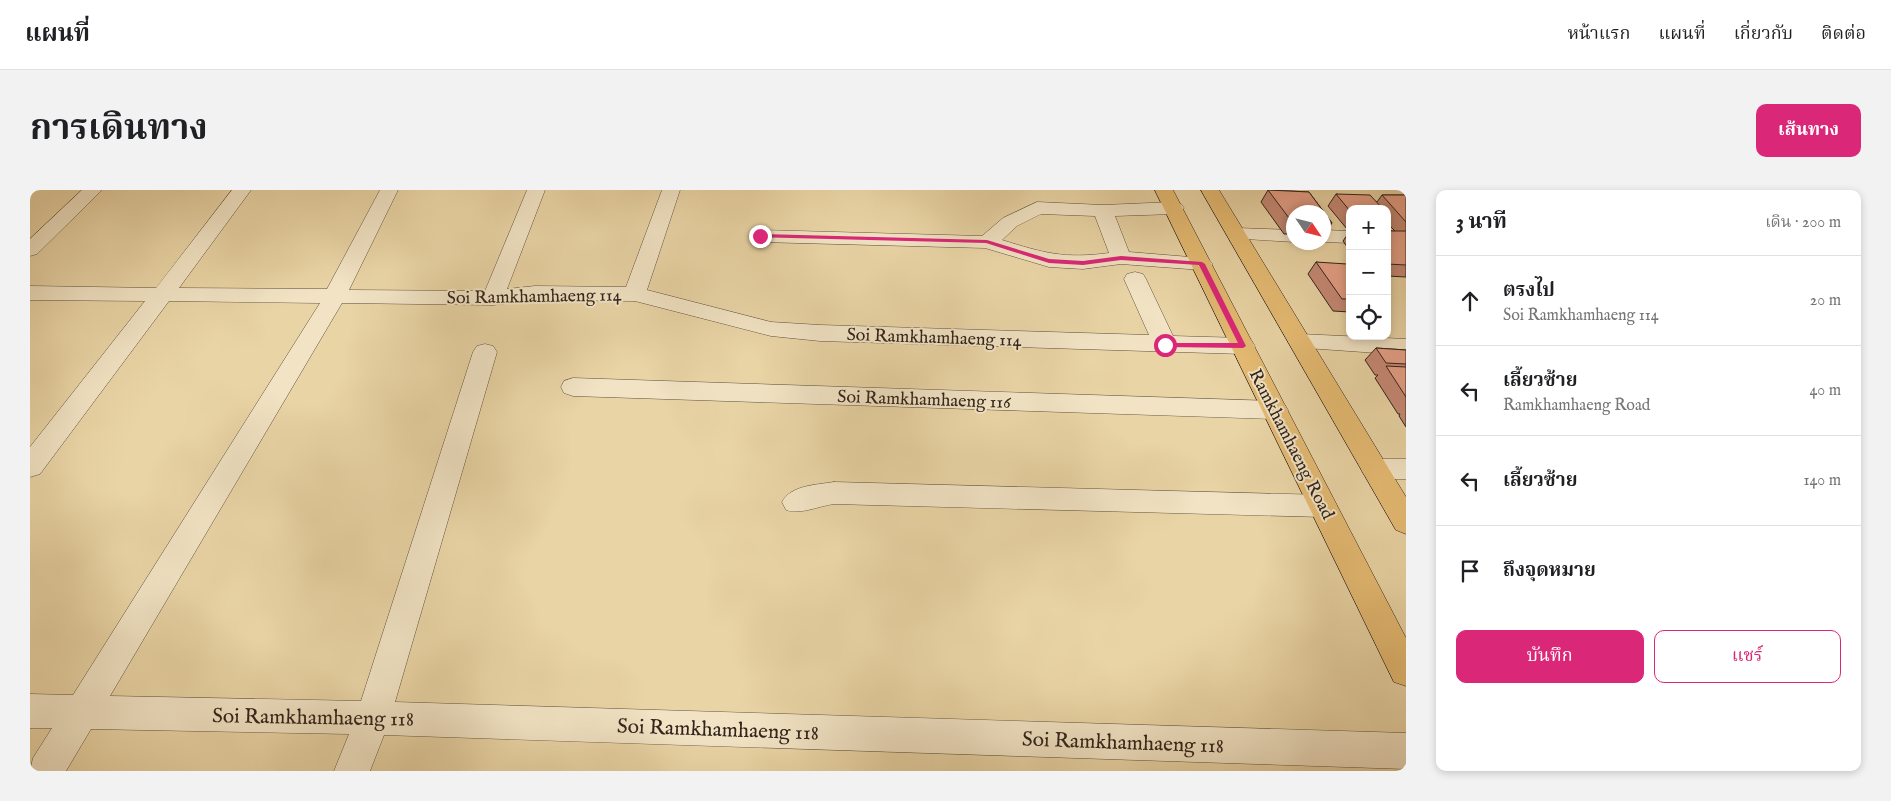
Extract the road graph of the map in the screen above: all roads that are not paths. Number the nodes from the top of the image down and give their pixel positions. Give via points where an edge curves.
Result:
1 (93, 190) edge
2 (242, 190) edge
3 (389, 190) edge
4 (536, 190) edge
5 (671, 190) edge
6 (1210, 190) edge
7 (1169, 199) edge
8 (1103, 211) junction
9 (1237, 234) junction
10 (760, 236) dead end
11 (1286, 236) edge
12 (1331, 236) edge
13 (1346, 237) edge
14 (987, 242) junction
15 (30, 250) edge
16 (1121, 258) junction
17 (1202, 264) junction
18 (1136, 279) dead end
19 (30, 292) edge
20 (161, 293) junction
21 (635, 294) junction
22 (335, 296) junction
23 (493, 298) junction
24 (1300, 342) junction
25 (1165, 345) junction
26 (1243, 346) junction
27 (1406, 347) edge
28 (485, 352) dead end
29 (573, 387) dead end
30 (1275, 410) junction
31 (30, 467) edge
32 (1375, 469) junction
33 (1406, 469) edge
34 (796, 502) dead end
35 (1323, 506) junction
36 (1406, 522) edge
37 (1406, 671) edge
38 (30, 711) edge
39 (80, 712) junction
40 (373, 718) junction
41 (1406, 751) edge
42 (46, 771) edge
43 (352, 771) edge

1 - 15 street
2 - 20 street
3 - 22 street
4 - 23 street
5 - 21 street
6 - 9 main road
7 - 8 street
7 - 17 main road, Ramkhamhaeng Road
8 - 14 street via 1037,208 1010,222
8 - 16 street
9 - 11 street
9 - 24 main road
10 - 14 street
12 - 13 street
14 - 16 street via 1049,261 1083,263
16 - 17 street
17 - 26 main road, Ramkhamhaeng Road
18 - 25 street
19 - 20 street, Soi Ramkhamhaeng 114
20 - 22 street, Soi Ramkhamhaeng 114
20 - 31 street
21 - 23 street, Soi Ramkhamhaeng 114 via 534,293
21 - 25 street, Soi Ramkhamhaeng 114 via 771,329
22 - 23 street, Soi Ramkhamhaeng 114
22 - 39 street
24 - 27 street
24 - 32 main road
25 - 26 street, Soi Ramkhamhaeng 114
26 - 30 main road, Ramkhamhaeng Road
28 - 40 street
29 - 30 street, Soi Ramkhamhaeng 116
30 - 35 main road, Ramkhamhaeng Road
32 - 33 street
32 - 36 main road
34 - 35 street via 834,493
35 - 37 main road, Ramkhamhaeng Road
38 - 39 street, Soi Ramkhamhaeng 118
39 - 40 street, Soi Ramkhamhaeng 118
39 - 42 street
40 - 41 street, Soi Ramkhamhaeng 118
40 - 43 street

